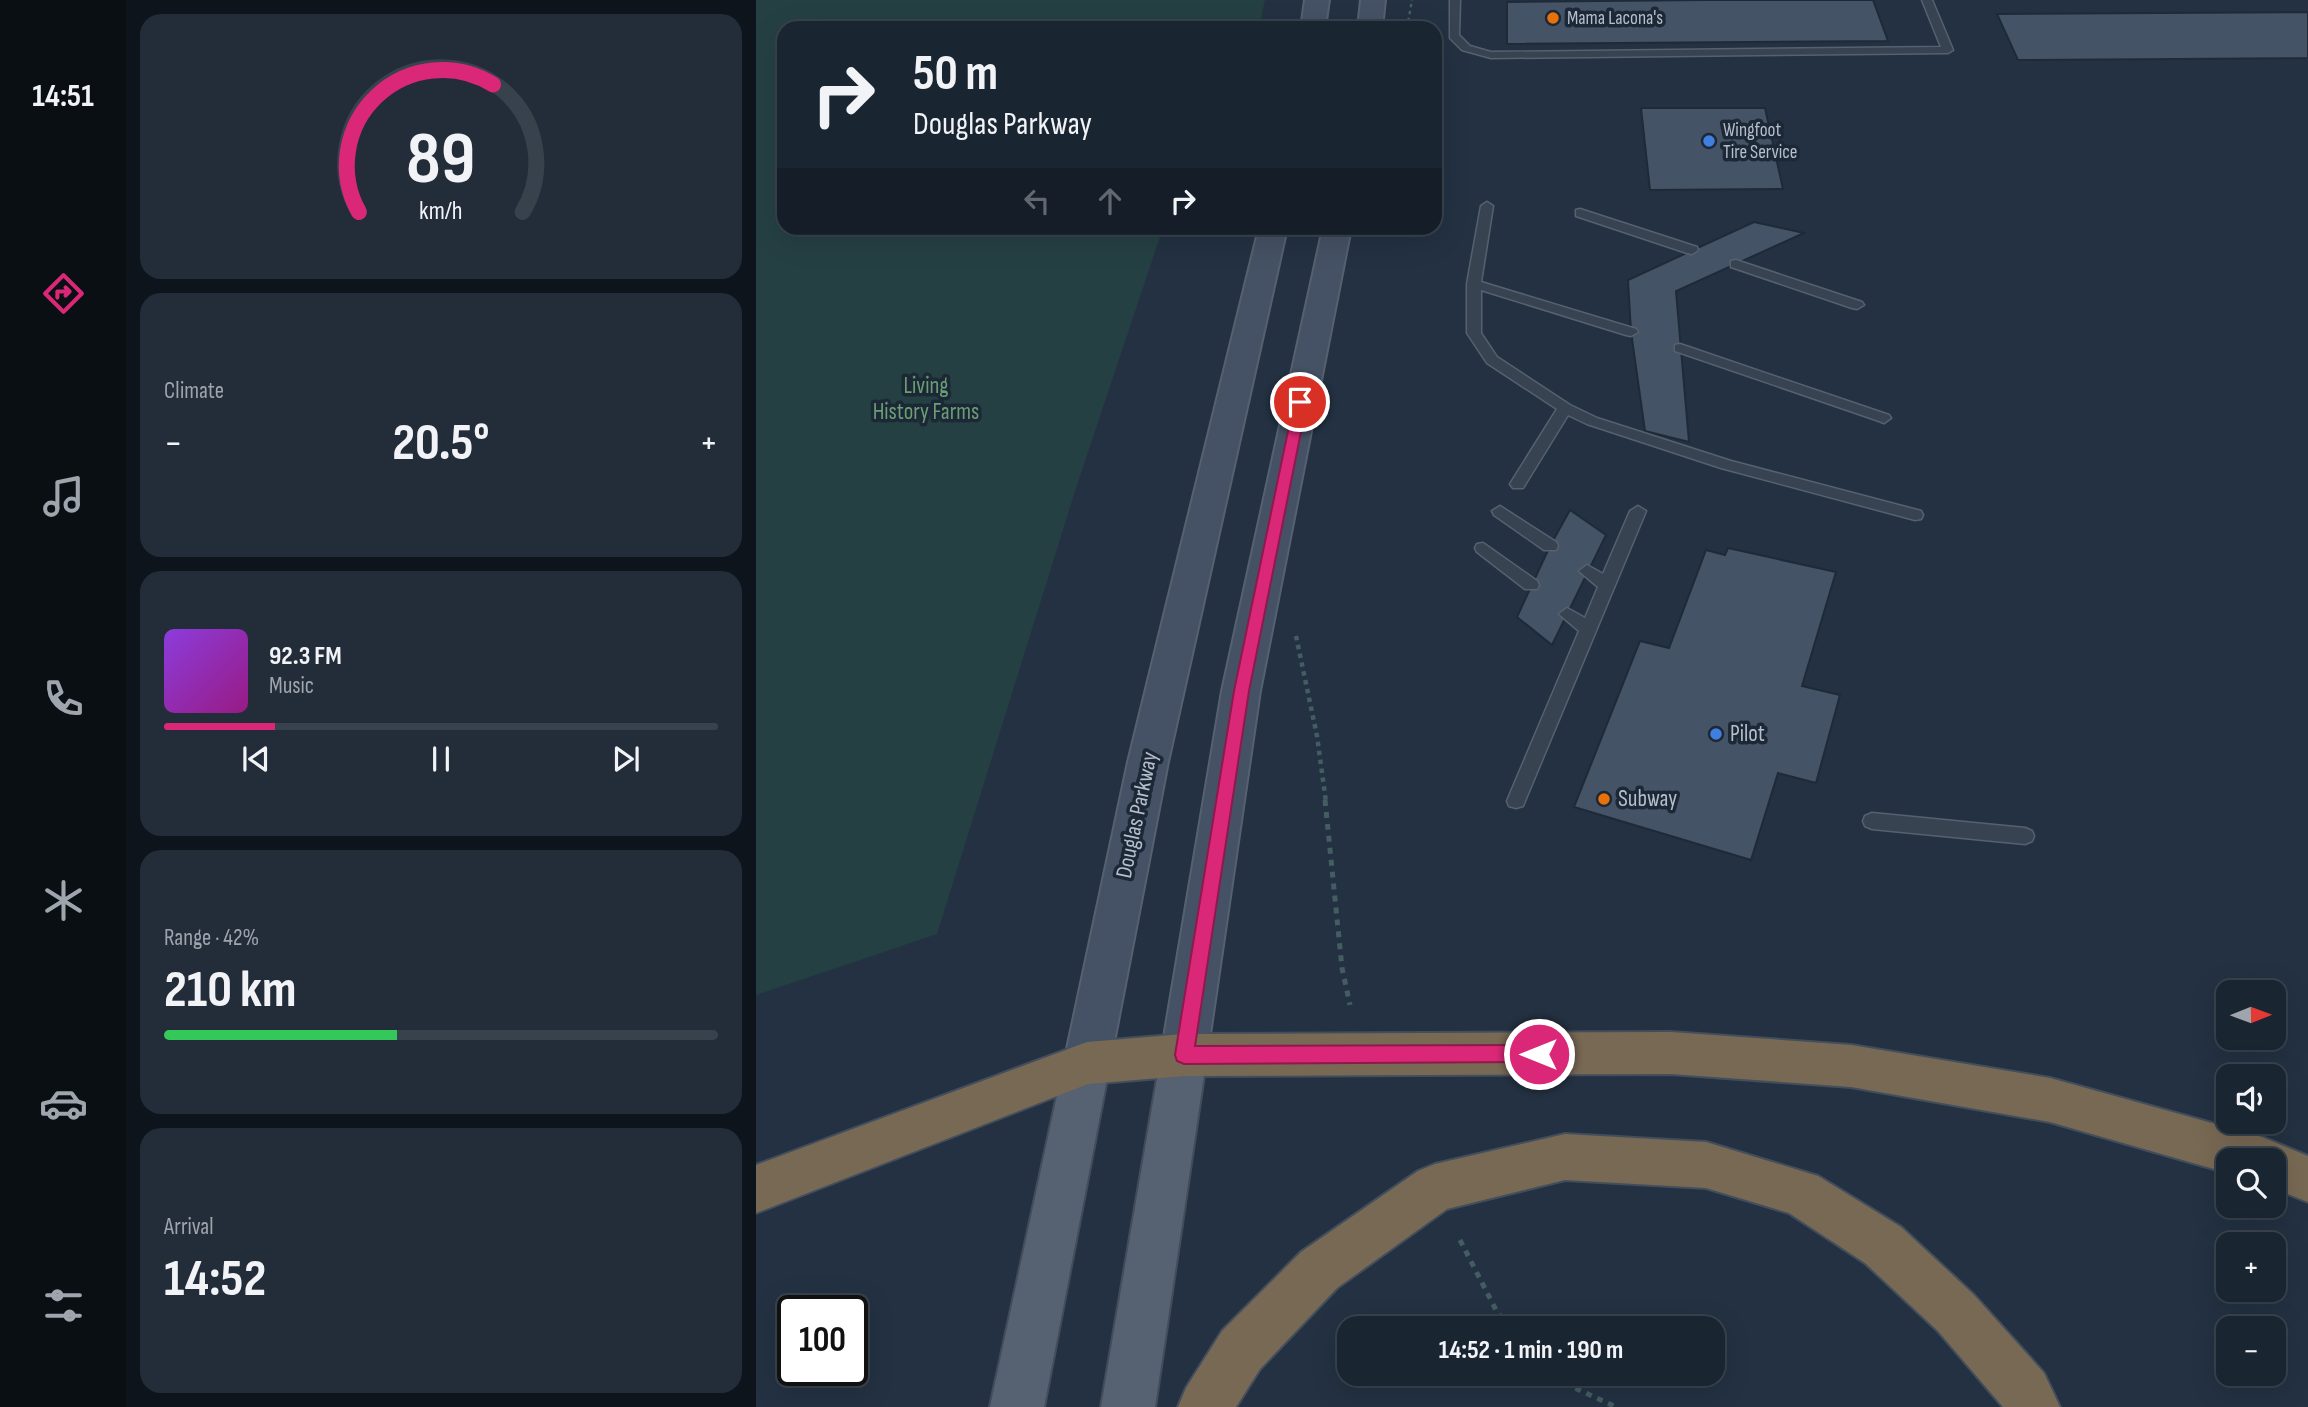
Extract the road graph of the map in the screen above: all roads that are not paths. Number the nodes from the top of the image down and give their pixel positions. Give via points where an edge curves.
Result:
1 (1317, 0) edge
2 (1373, 0) edge
3 (1455, 0) edge
4 (1927, 0) edge
5 (1313, 21) edge
6 (1371, 21) edge
7 (1487, 206) dead end
8 (1580, 213) dead end
9 (1272, 235) edge
10 (1336, 235) edge
11 (1692, 250) dead end
12 (1736, 264) dead end
13 (1474, 284) junction
14 (1857, 305) dead end
15 (1631, 332) dead end
16 (1681, 348) dead end
17 (1565, 408) junction
18 (1884, 418) dead end
19 (1518, 484) dead end
20 (1500, 511) dead end
21 (1638, 511) dead end
22 (1915, 515) dead end
23 (1550, 546) dead end
24 (1483, 548) dead end
25 (1587, 571) dead end
26 (1531, 585) dead end
27 (1607, 585) junction
28 (1567, 614) dead end
29 (1590, 630) junction
30 (1516, 801) dead end
31 (1871, 821) dead end
32 (2025, 836) dead end
33 (1184, 1055) junction
34 (1087, 1063) junction
35 (2220, 1148) edge
36 (2286, 1170) edge
37 (2308, 1179) edge
38 (756, 1189) edge
39 (1017, 1407) edge
40 (1128, 1407) edge
41 (1205, 1407) edge
42 (2033, 1407) edge

1 - 5 main road
2 - 6 main road
3 - 4 lane via 1454,36 1465,48 1491,55 1948,50
7 - 13 lane
8 - 11 lane
9 - 34 main road, Douglas Parkway via 1148,762
10 - 33 main road via 1241,691
12 - 14 lane
13 - 15 lane
13 - 17 lane via 1474,333 1492,360
16 - 18 lane
17 - 19 lane
17 - 22 lane via 1726,465
20 - 23 lane
21 - 27 lane
24 - 26 lane
25 - 27 lane
27 - 29 lane
28 - 29 lane
29 - 30 lane
31 - 32 lane
33 - 34 highway
33 - 35 highway via 1671,1053 1851,1066 2050,1100
33 - 40 main road
34 - 38 highway
34 - 39 main road, Douglas Parkway
36 - 37 highway
41 - 42 highway via 1241,1350 1319,1269 1435,1188 1565,1157 1706,1165 1801,1193 1883,1245 1947,1304

